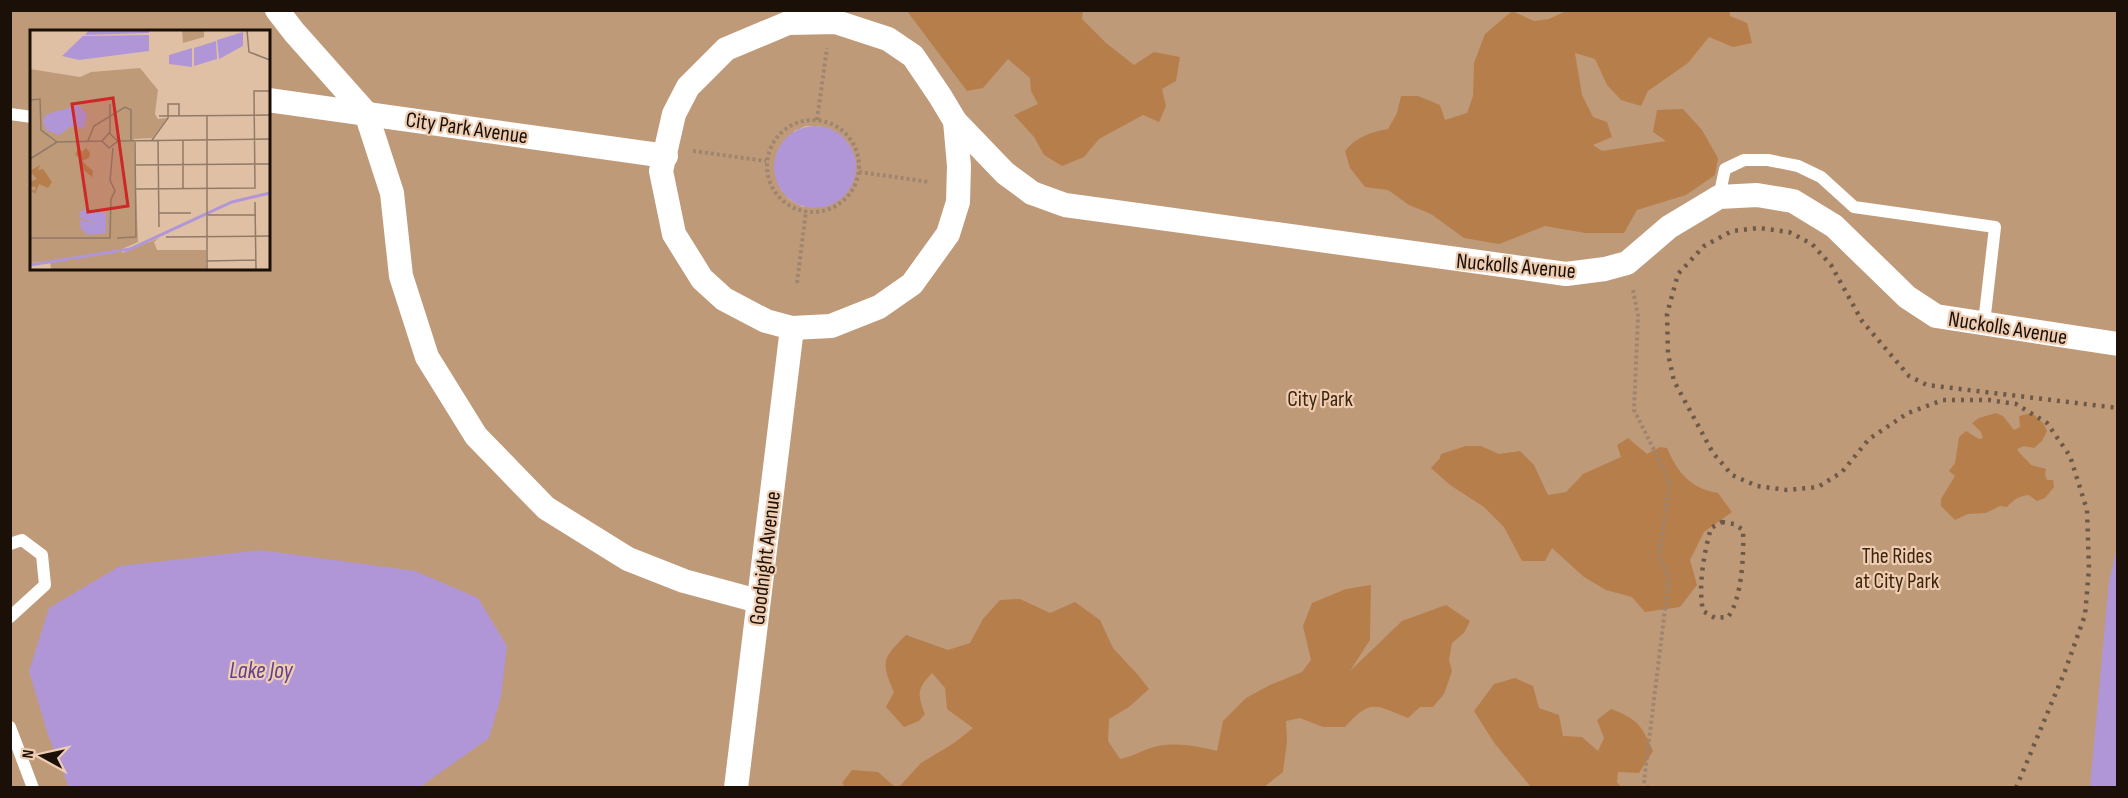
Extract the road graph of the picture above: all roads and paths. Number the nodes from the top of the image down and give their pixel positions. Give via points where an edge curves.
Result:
1 (277, 10) edge
2 (834, 24) edge
3 (270, 99) edge
4 (366, 113) junction
5 (10, 114) edge
6 (30, 117) edge
7 (817, 120) junction
8 (955, 121) junction
9 (676, 153) junction
10 (766, 161) junction
11 (859, 172) junction
12 (937, 183) dead end
13 (1719, 197) junction
14 (806, 211) junction
15 (1627, 263) junction
16 (797, 283) dead end
17 (1984, 323) junction
18 (792, 328) junction
19 (2118, 344) edge
20 (10, 544) edge
21 (758, 601) junction
22 (10, 616) edge
23 (10, 727) edge
24 (33, 788) edge
25 (736, 788) edge
26 (1648, 788) edge

1 - 4 street
2 - 7 path
2 - 8 street, Nuckolls Avenue via 888,39 913,56
2 - 9 street, Nuckolls Avenue via 788,23 726,49 688,87 674,114
3 - 4 street, City Park Avenue
4 - 9 street, City Park Avenue
4 - 21 street via 392,193 401,276 427,357 476,436 546,508 628,559
5 - 6 lane
7 - 10 path via 795,124 779,133
7 - 11 path via 835,126 850,138 858,156
8 - 15 street, Nuckolls Avenue via 1005,173 1032,193 1065,206 1566,274
8 - 18 street, Nuckolls Avenue via 958,202 948,234 912,284 879,307 831,326
9 - 10 path
9 - 18 street, Nuckolls Avenue via 662,171 674,234 702,279 724,299 766,321
10 - 14 path via 779,197 792,208
11 - 12 path
11 - 14 path via 846,198 823,210
13 - 15 street, Nuckolls Avenue via 1669,226
13 - 17 street, Nuckolls Avenue via 1758,195 1793,201 1834,226 1906,297 1936,316
13 - 17 lane via 1725,169 1744,160 1768,160 1798,166 1821,177 1854,207 1995,227
14 - 16 path
15 - 26 path via 1638,316 1634,410 1670,482 1659,556 1669,577 1644,781
17 - 19 street, Nuckolls Avenue
18 - 21 street, Goodnight Avenue
20 - 22 lane via 22,540 42,555 45,585
21 - 25 street, Goodnight Avenue
23 - 24 lane

